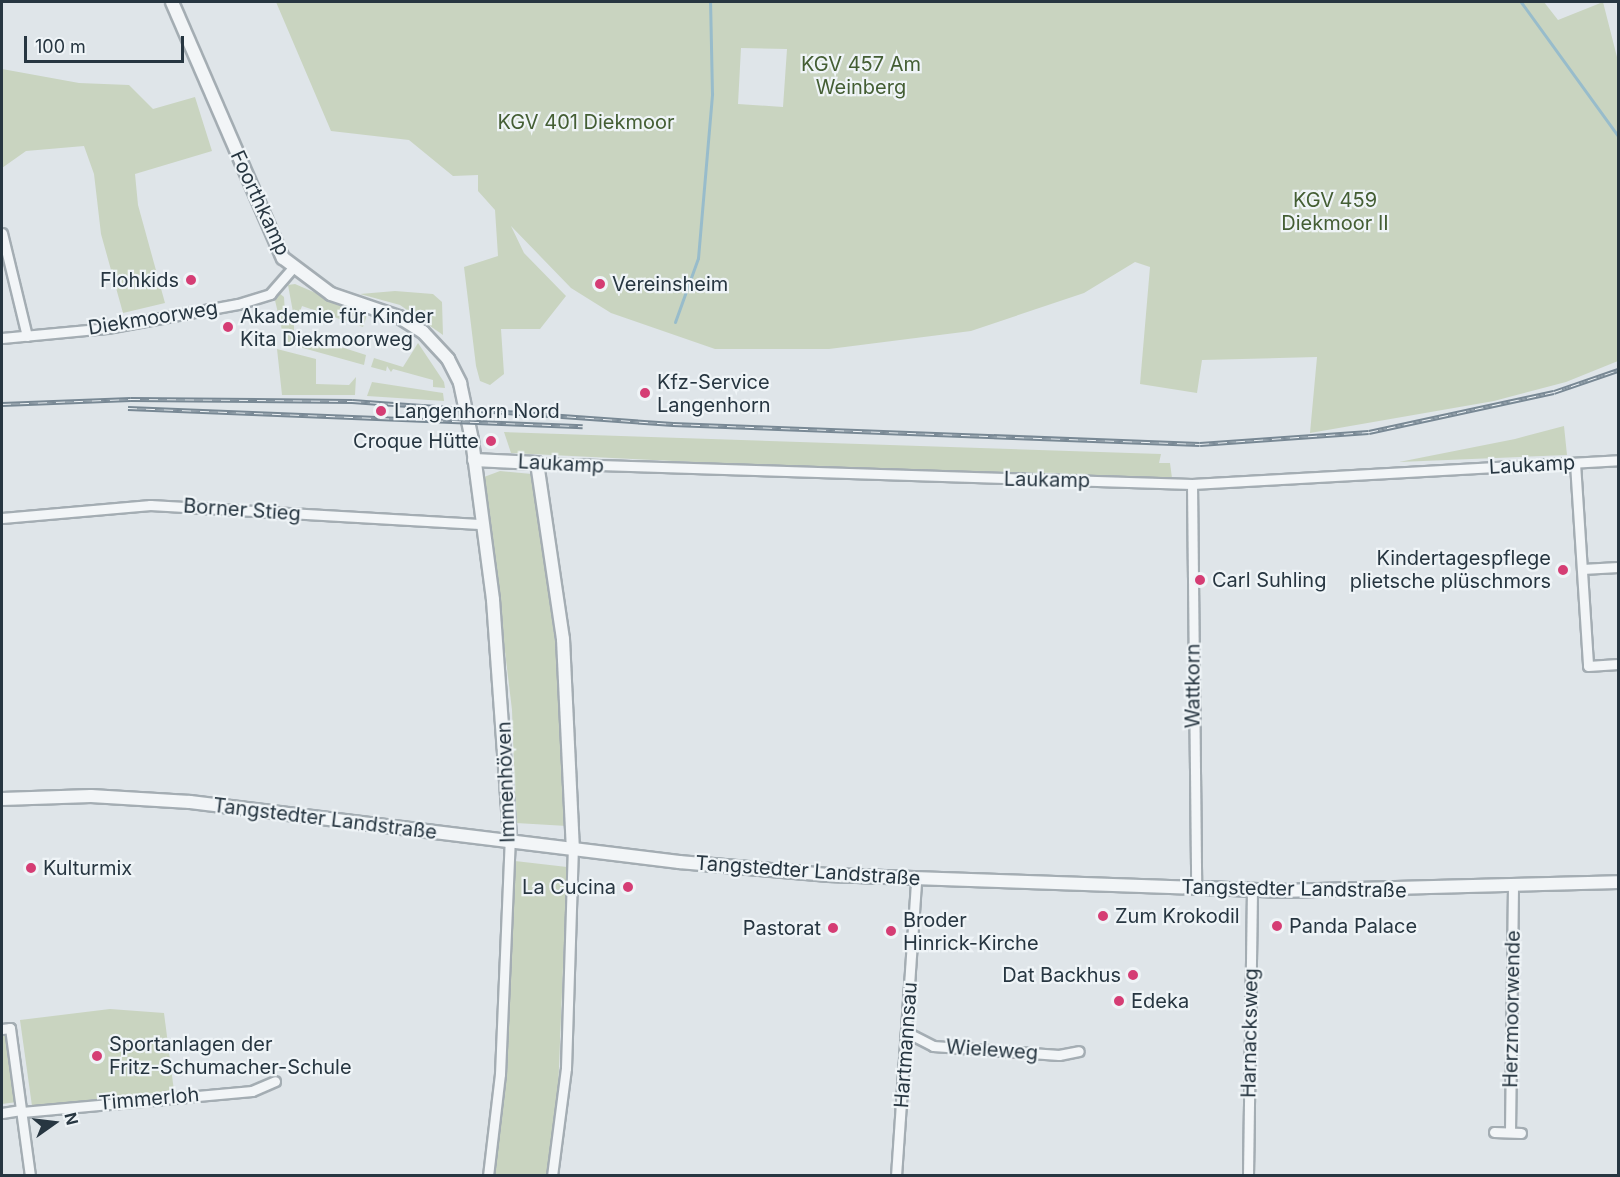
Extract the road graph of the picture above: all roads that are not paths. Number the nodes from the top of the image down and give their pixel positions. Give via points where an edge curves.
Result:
1 (172, 2) edge
2 (2, 233) edge
3 (292, 269) junction
4 (27, 336) junction
5 (2, 338) edge
6 (462, 391) joint
7 (474, 460) junction
8 (1618, 460) edge
9 (537, 463) junction
10 (1575, 463) junction
11 (1192, 484) junction
12 (2, 518) edge
13 (483, 524) junction
14 (1618, 567) edge
15 (1582, 569) junction
16 (1618, 664) edge
17 (2, 800) edge
18 (510, 840) junction
19 (573, 848) junction
20 (916, 879) junction
21 (1618, 882) edge
22 (1513, 886) junction
23 (1196, 888) junction
24 (1252, 890) junction
25 (2, 1029) edge
26 (908, 1034) junction
27 (1079, 1051) dead end
28 (275, 1081) dead end
29 (22, 1111) junction
30 (2, 1113) edge
31 (1494, 1132) dead end
32 (1510, 1132) junction
33 (1521, 1132) dead end
34 (30, 1176) edge
35 (488, 1176) edge
36 (552, 1176) edge
37 (896, 1176) edge
38 (1248, 1176) edge

1 - 3 street, Foorthkamp via 268,225
2 - 4 street
3 - 4 street, Diekmoorweg via 270,294 238,304 107,328
3 - 6 street, Foorthkamp via 331,294 399,317 423,332 448,359
4 - 5 street, Diekmoorweg
6 - 7 street, Immenhöven
7 - 9 street, Laukamp
7 - 13 street, Immenhöven
8 - 10 street, Laukamp
9 - 11 street, Laukamp
9 - 19 street via 563,639
10 - 11 street, Laukamp
10 - 15 street
11 - 23 street, Wattkorn
12 - 13 street, Borner Stieg via 73,508 150,505
13 - 18 street, Immenhöven via 505,728
14 - 15 street
15 - 16 street via 1588,666
17 - 18 street, Tangstedter Landstraße via 131,796
18 - 19 street, Tangstedter Landstraße
18 - 35 street, Immenhöven via 500,1074
19 - 20 street, Tangstedter Landstraße via 700,864
19 - 36 street via 566,1068
20 - 23 street, Tangstedter Landstraße
20 - 26 street, Hartmannsau
21 - 22 street, Tangstedter Landstraße
22 - 24 street, Tangstedter Landstraße
22 - 32 street, Herzmoorwende
23 - 24 street, Tangstedter Landstraße
24 - 38 street, Harnacksweg
25 - 29 street via 10,1028
26 - 27 street, Wieleweg via 933,1046 1059,1055
26 - 37 street, Hartmannsau
28 - 29 street, Timmerloh via 252,1091
29 - 30 street, Timmerloh
29 - 34 street
31 - 32 street
32 - 33 street

